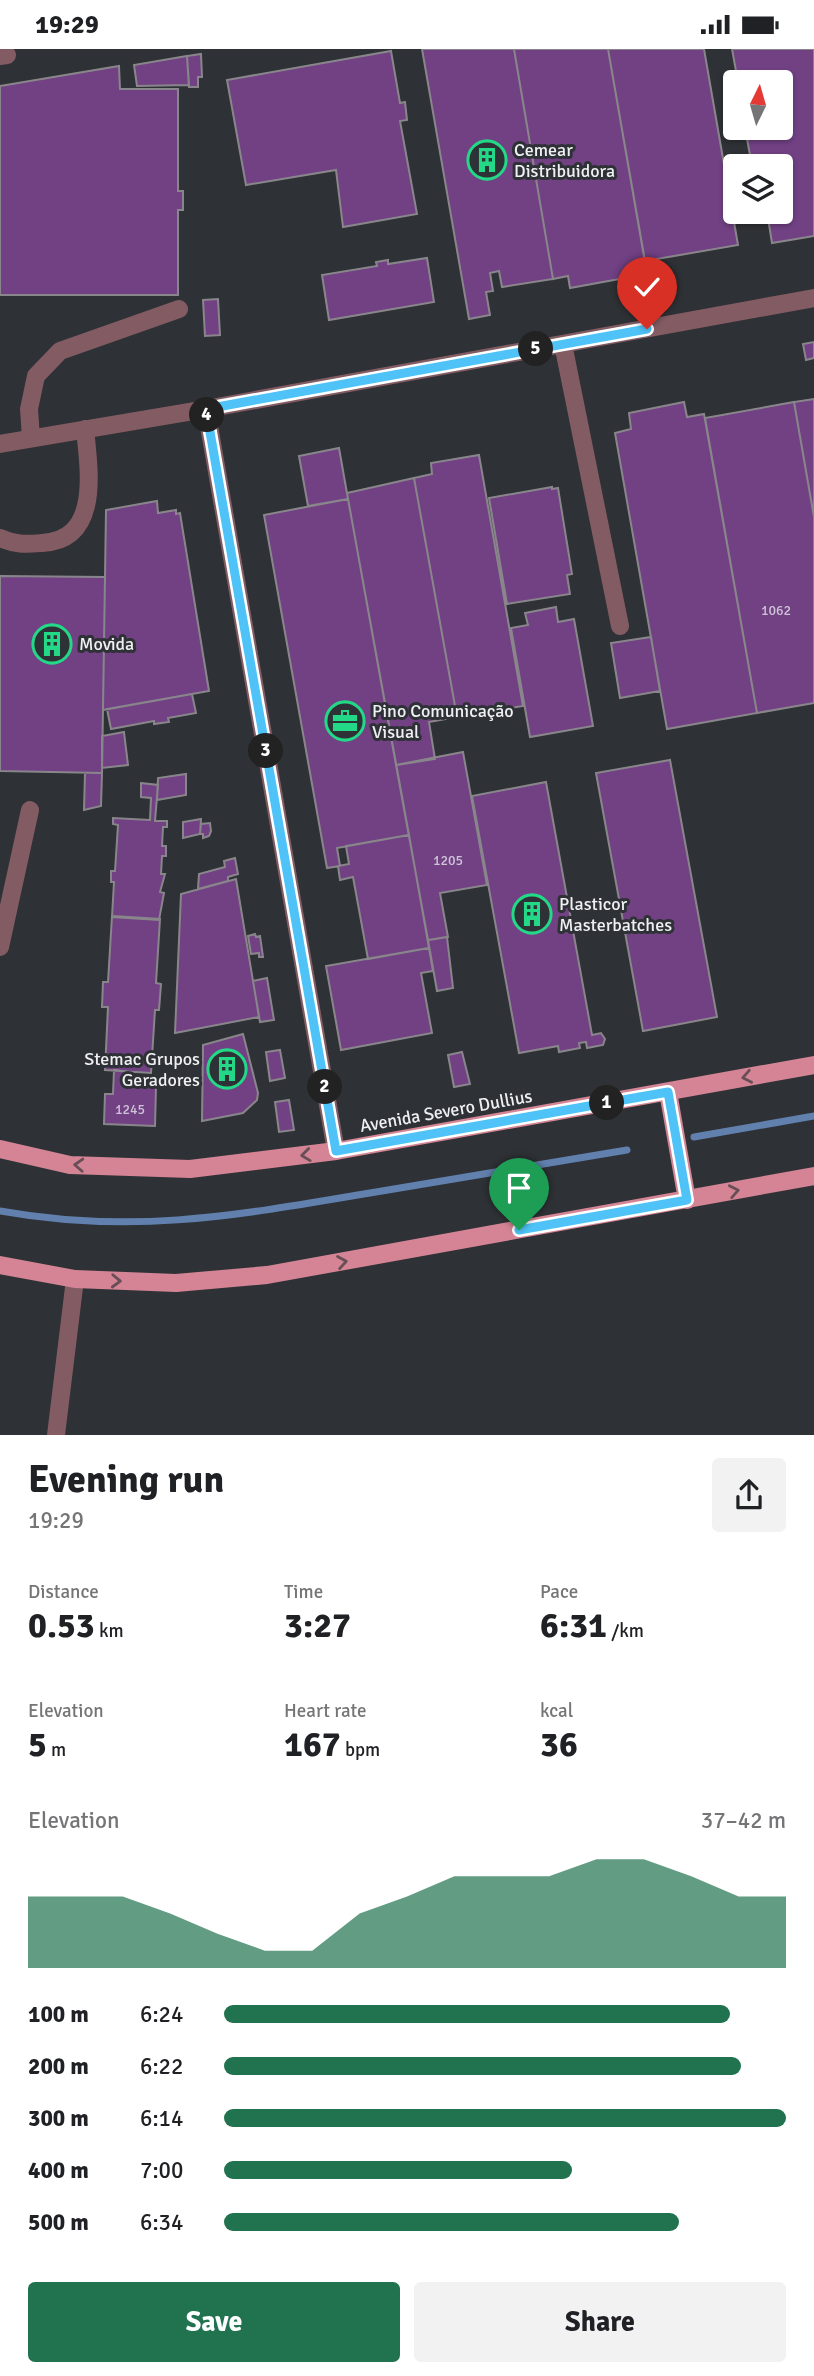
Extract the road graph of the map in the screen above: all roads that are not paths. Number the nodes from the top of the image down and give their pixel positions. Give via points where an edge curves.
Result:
1 (814, 298) edge
2 (179, 309) dead end
3 (563, 344) junction
4 (206, 409) junction
5 (85, 429) junction
6 (31, 439) junction
7 (0, 443) edge
8 (0, 538) edge
9 (620, 625) dead end
10 (30, 810) dead end
11 (0, 947) edge
12 (814, 1065) edge
13 (668, 1092) junction
14 (0, 1149) edge
15 (336, 1151) junction
16 (814, 1176) edge
17 (687, 1200) junction
18 (0, 1265) edge
19 (75, 1279) junction
20 (56, 1434) edge

1 - 3 street
2 - 6 street via 60,351 36,376 29,409
3 - 4 street
3 - 9 street
4 - 5 street
4 - 15 street
5 - 6 street
5 - 8 street via 89,499 77,526 58,542 15,544
6 - 7 street
10 - 11 street
12 -> 13 main road, Avenida Severo Dullius
13 - 15 main road, Avenida Severo Dullius
13 - 17 main road
15 -> 14 main road, Avenida Severo Dullius via 190,1169 70,1165
17 -> 16 main road
19 -> 17 main road via 176,1283 267,1275
18 - 19 main road
19 - 20 street

